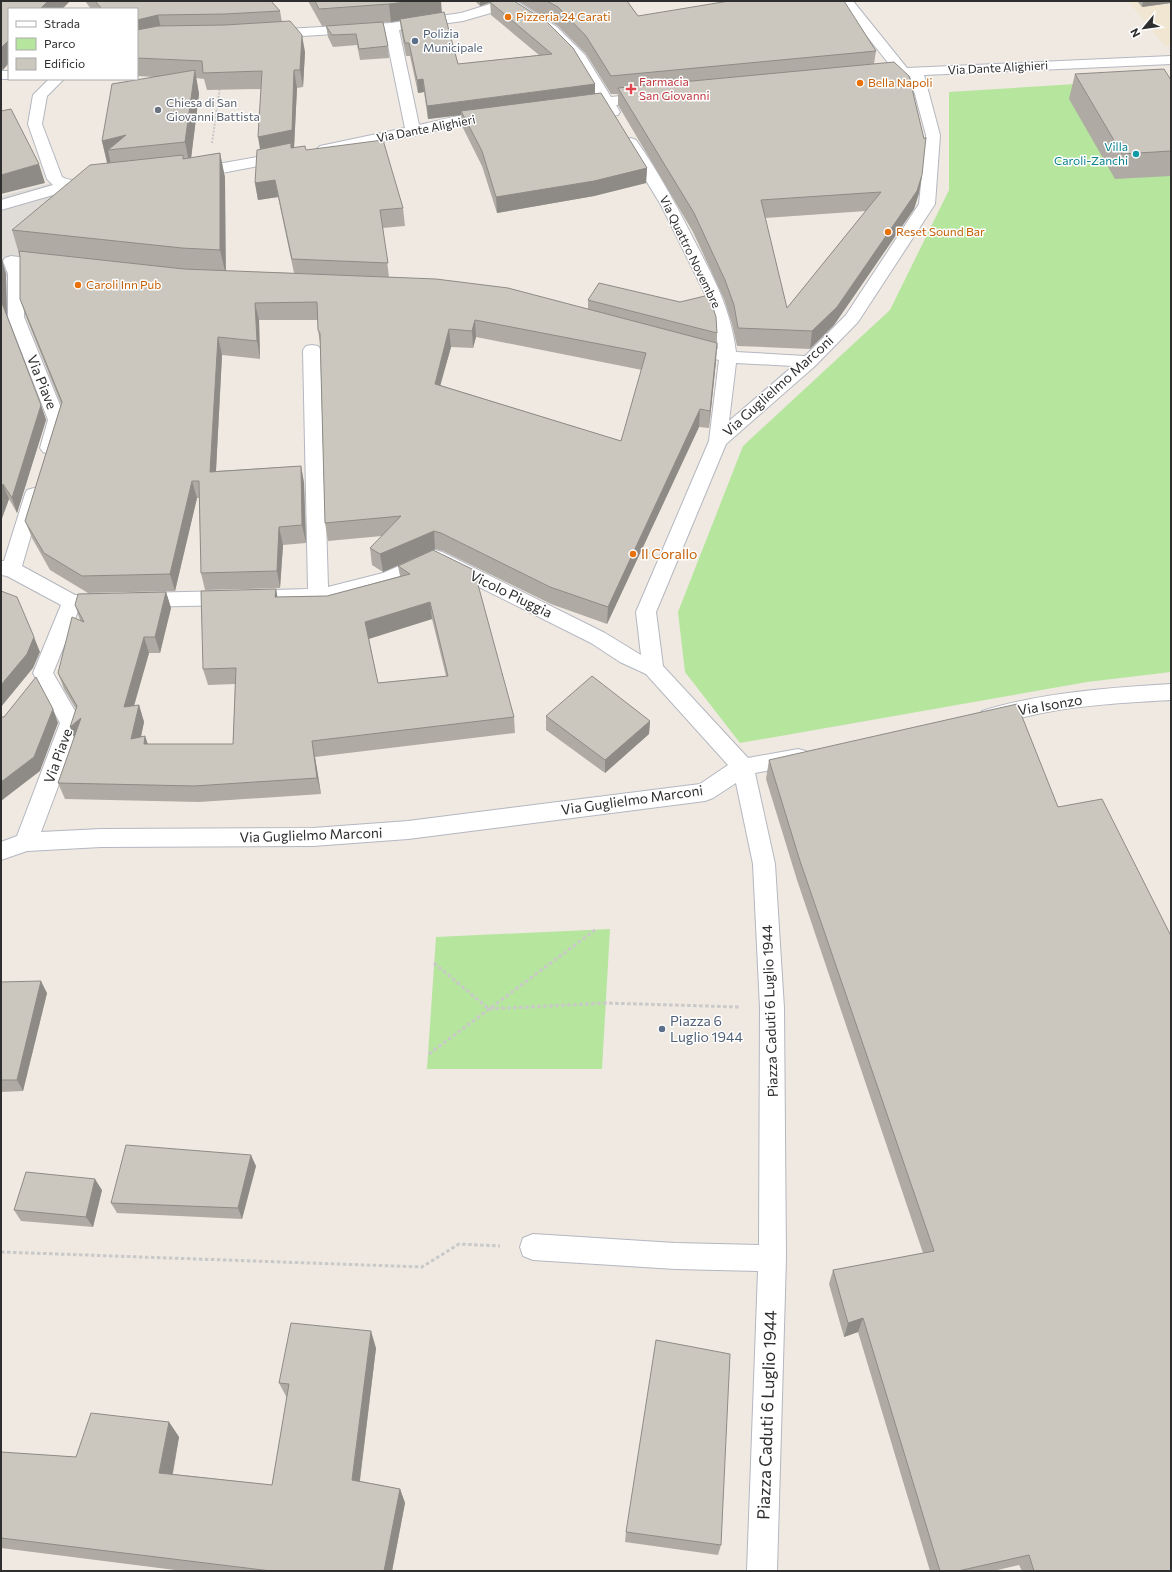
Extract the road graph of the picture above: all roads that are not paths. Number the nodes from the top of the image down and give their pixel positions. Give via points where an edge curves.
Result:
1 (846, 1) edge
2 (508, 2) edge
3 (391, 27) junction
4 (259, 35) edge
5 (1171, 60) edge
6 (909, 72) junction
7 (864, 76) edge
8 (57, 80) edge
9 (660, 96) edge
10 (606, 101) junction
11 (566, 106) edge
12 (503, 115) edge
13 (412, 132) junction
14 (184, 174) edge
15 (105, 182) edge
16 (66, 186) junction
17 (1, 205) edge
18 (65, 267) edge
19 (676, 343) edge
20 (312, 350) dead end
21 (728, 357) junction
22 (809, 362) junction
23 (718, 441) junction
24 (6, 568) edge
25 (318, 596) junction
26 (72, 602) junction
27 (653, 669) junction
28 (43, 673) junction
29 (29, 690) edge
30 (1171, 692) edge
31 (972, 721) edge
32 (815, 754) edge
33 (743, 767) junction
34 (26, 842) junction
35 (1, 851) edge
36 (533, 1247) road end
37 (772, 1258) junction
38 (762, 1571) edge

1 - 6 street
2 - 3 street via 463,17
2 - 10 street, Via Quattro Novembre via 552,30 580,58
3 - 4 street
3 - 13 street
5 - 6 street, Via Dante Alighieri
6 - 7 street, Via Dante Alighieri
6 - 22 street, Via Guglielmo Marconi via 933,135 927,204 852,318
8 - 16 street via 40,96 35,124 55,179
9 - 10 street
10 - 11 street
10 - 21 street, Via Quattro Novembre via 669,205 714,296 725,330
12 - 13 street, Via Dante Alighieri via 464,120
13 - 14 street, Via Dante Alighieri via 207,172
15 - 16 street
16 - 17 street
18 - 24 street, Via Piave via 11,261 16,274 16,317 57,420
19 - 21 street
20 - 25 street
21 - 22 street
21 - 23 street, Via Quattro Novembre
22 - 23 street, Via Guglielmo Marconi
23 - 27 street, Via Guglielmo Marconi via 646,612
24 - 26 street, Via Piave
25 - 26 street, Vicolo Piuggia
25 - 27 street, Vicolo Piuggia via 388,579 435,557 598,638 627,657
26 - 28 street
27 - 33 street
28 - 29 street
28 - 34 street, Via Piave via 71,723
30 - 31 street, Via Isonzo via 1094,697 1031,707
32 - 33 street
33 - 34 street, Via Guglielmo Marconi via 705,792 408,830 313,838 101,838
33 - 37 street, Piazza Caduti 6 Luglio 1944 via 764,864 772,1008
34 - 35 street, Via Guglielmo Marconi
36 - 37 street via 675,1256
37 - 38 street, Piazza Caduti 6 Luglio 1944

